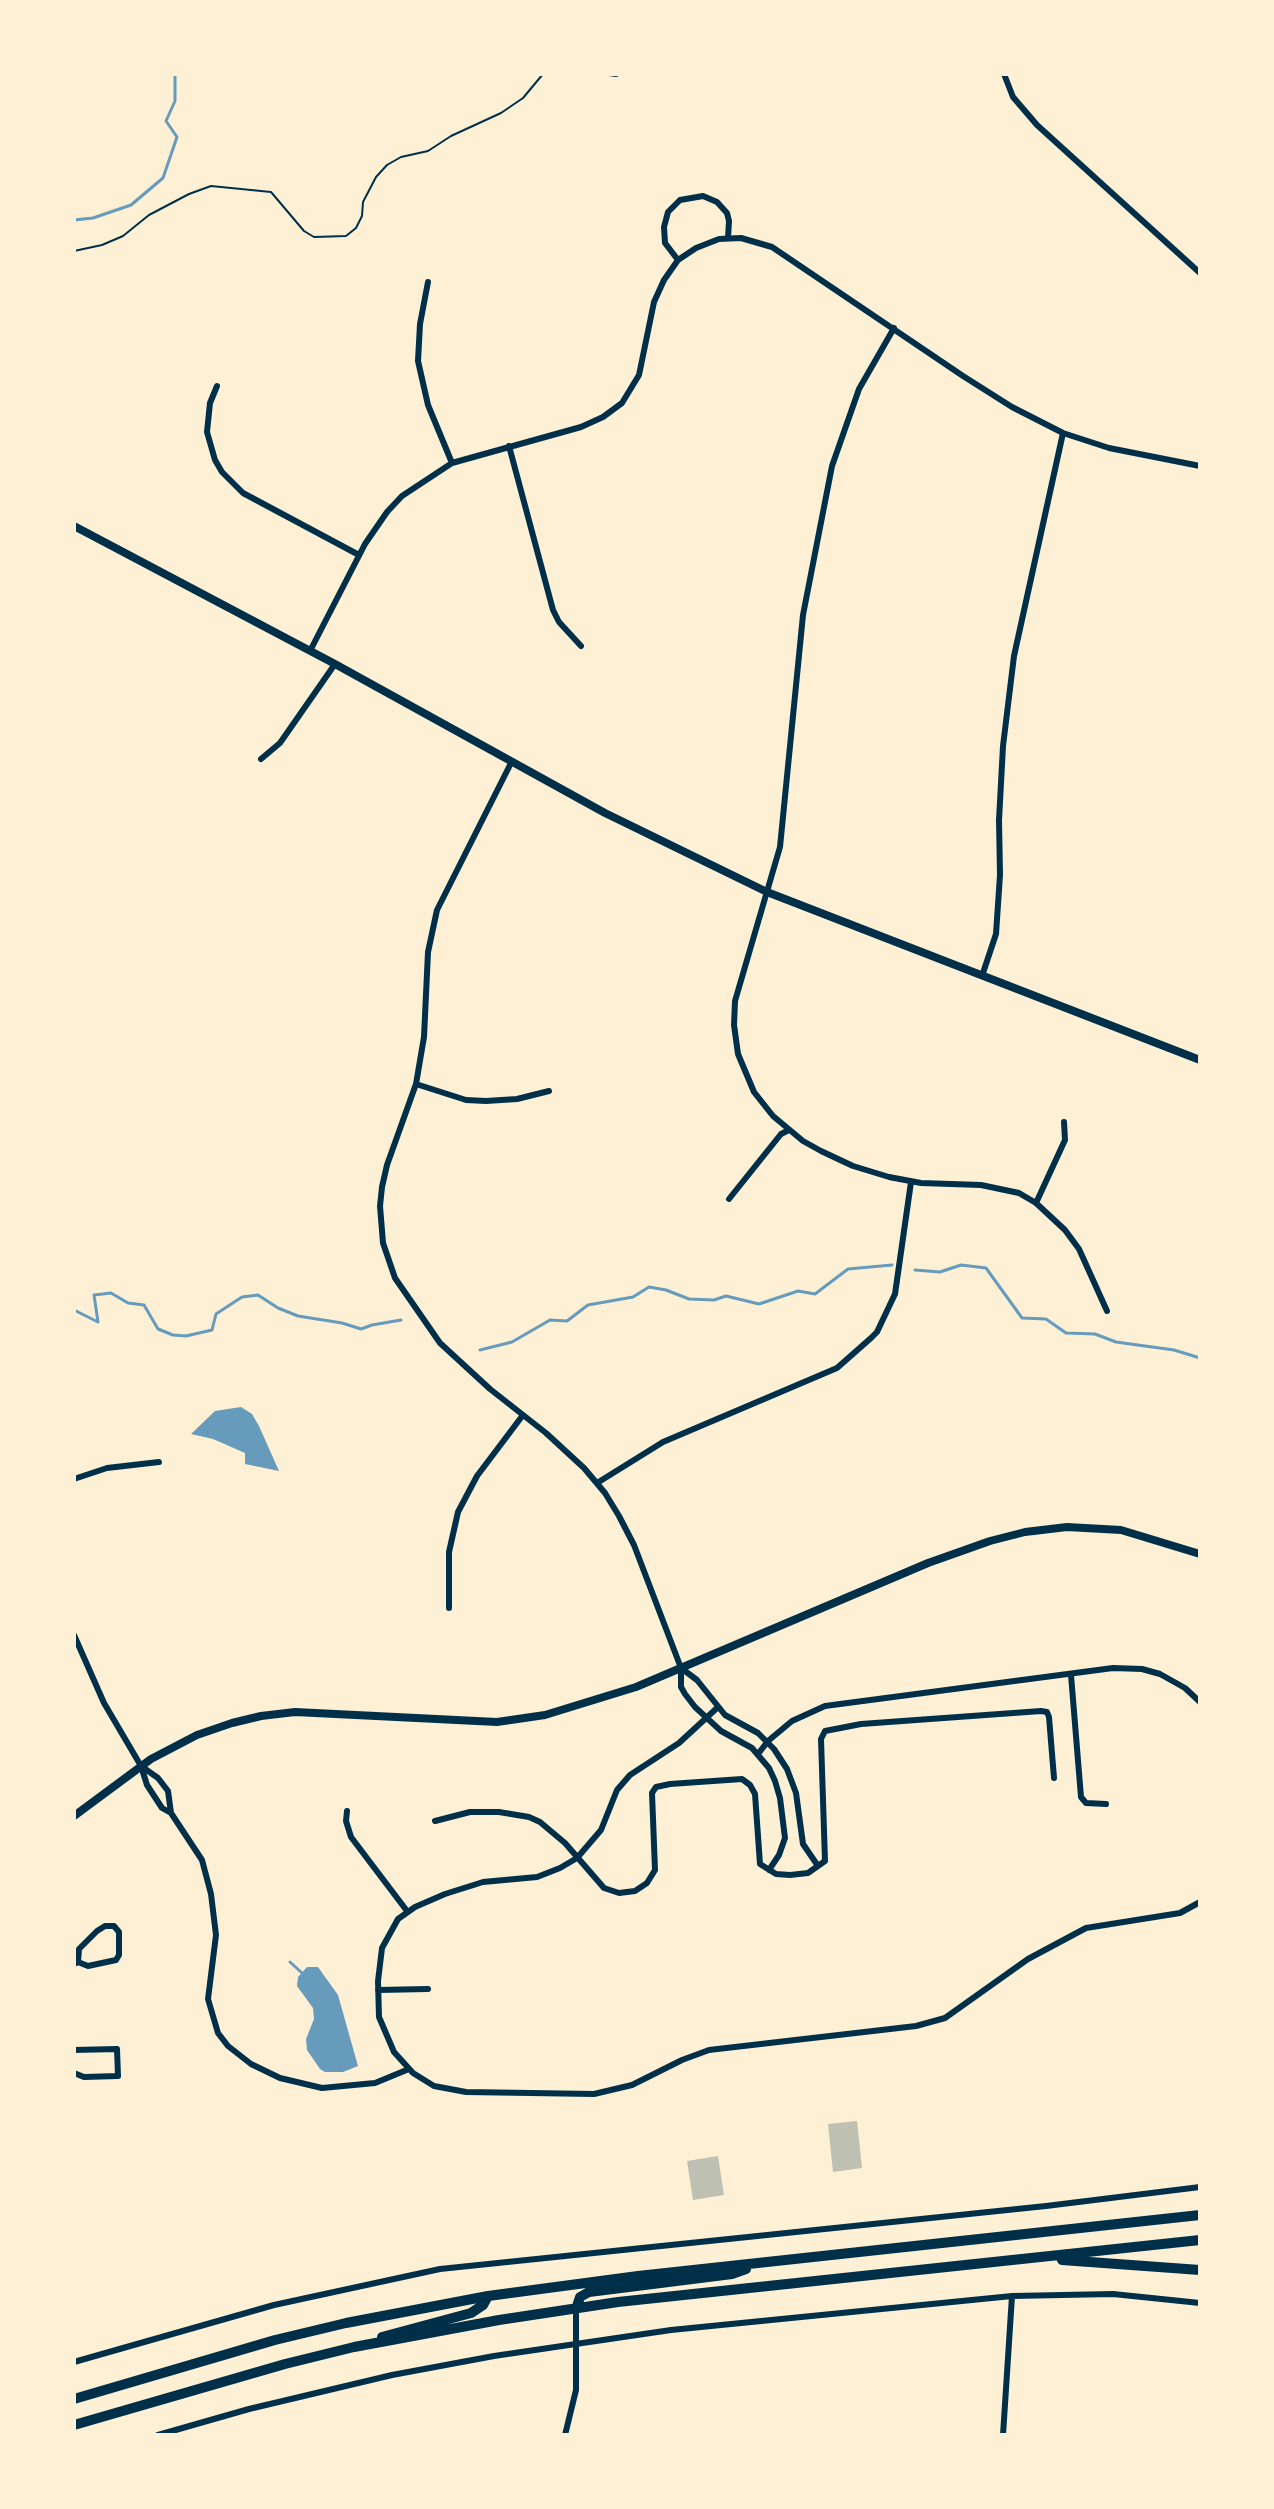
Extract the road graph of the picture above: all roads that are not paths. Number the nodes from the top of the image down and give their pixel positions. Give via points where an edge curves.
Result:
1 (1004, 74) edge
2 (728, 238) junction
3 (678, 260) junction
4 (1200, 273) edge
5 (428, 282) dead end
6 (894, 328) junction
7 (217, 386) dead end
8 (1063, 433) junction
9 (509, 446) junction
10 (452, 463) junction
11 (1200, 466) edge
12 (74, 526) edge
13 (359, 555) junction
14 (581, 646) dead end
15 (310, 651) junction
16 (335, 664) junction
17 (261, 759) dead end
18 (511, 763) junction
19 (767, 892) junction
20 (982, 976) junction
21 (1200, 1060) edge
22 (416, 1084) junction
23 (549, 1091) dead end
24 (1064, 1122) dead end
25 (789, 1130) junction
26 (911, 1182) junction
27 (729, 1199) dead end
28 (1036, 1203) junction
29 (1107, 1311) dead end
30 (523, 1415) junction
31 (159, 1462) dead end
32 (74, 1479) edge
33 (597, 1483) junction
34 (1200, 1554) edge
35 (449, 1608) dead end
36 (74, 1635) edge
37 (681, 1668) junction
38 (1071, 1675) junction
39 (1200, 1702) edge
40 (717, 1708) junction
41 (707, 1718) junction
42 (768, 1741) junction
43 (758, 1754) junction
44 (141, 1766) junction
45 (1054, 1778) dead end
46 (168, 1791) junction
47 (155, 1798) junction
48 (1106, 1804) dead end
49 (347, 1811) dead end
50 (171, 1813) junction
51 (74, 1816) edge
52 (435, 1821) dead end
53 (577, 1858) junction
54 (818, 1866) junction
55 (769, 1870) junction
56 (1200, 1902) edge
57 (407, 1911) junction
58 (76, 1963) edge
59 (428, 1989) dead end
60 (378, 1990) junction
61 (74, 2050) edge
62 (409, 2069) junction
63 (74, 2073) edge
64 (1200, 2187) edge
65 (1200, 2214) edge
66 (1200, 2240) edge
67 (1036, 2259) junction
68 (754, 2264) junction
69 (1200, 2270) edge
70 (488, 2296) junction
71 (1012, 2296) junction
72 (1200, 2303) edge
73 (576, 2309) junction
74 (575, 2344) junction
75 (354, 2347) junction
76 (74, 2362) edge
77 (74, 2399) edge
78 (74, 2425) edge
79 (158, 2435) edge
80 (565, 2435) edge
81 (1003, 2435) edge

1 - 4 street via 1013,97 1037,125
2 - 3 street
2 - 3 street via 729,221 717,202 703,196 680,200 668,212 664,227 665,243
2 - 6 street via 772,247
3 - 9 street via 659,288 639,375 622,403 581,427
5 - 10 street via 418,361 428,405
6 - 8 street via 1012,407
6 - 19 street via 859,389 832,466 803,615 783,825
7 - 13 street via 207,432 222,472 243,493
8 - 11 street
8 - 20 street via 1006,709 996,934
9 - 10 street
9 - 14 street via 553,610
10 - 13 street via 394,503
12 - 15 street
13 - 15 street
15 - 16 street
16 - 17 street via 280,743
16 - 18 street
18 - 19 street
18 - 22 street via 437,910
19 - 20 street
19 - 25 street via 736,990 734,1036 754,1092
20 - 21 street
22 - 23 street via 466,1100 517,1099
22 - 30 street via 382,1187 381,1233 390,1268 441,1345
24 - 28 street via 1065,1140
25 - 26 street via 853,1166
25 - 27 street
26 - 28 street via 981,1185 1019,1193
26 - 33 street via 895,1294 871,1338 837,1368 663,1442
28 - 29 street via 1079,1249
30 - 33 street
30 - 35 street via 477,1476 458,1512 449,1552
31 - 32 street via 107,1468
33 - 37 street via 634,1545
34 - 37 street via 1121,1530 1067,1527 1025,1532 928,1563
36 - 44 street via 104,1703
37 - 40 street
37 - 41 street via 681,1687
37 - 44 street via 636,1687 523,1719 295,1712 261,1716 207,1731
38 - 39 street via 1113,1668 1151,1671
38 - 42 street via 825,1706 792,1721
38 - 48 street via 1081,1797 1086,1803
40 - 41 street
40 - 42 street
41 - 43 street
41 - 53 street via 630,1775 617,1790 601,1830
42 - 43 street
42 - 54 street via 787,1769 803,1844
43 - 55 street via 775,1781 785,1838
44 - 46 street
44 - 47 street
44 - 51 street
45 - 54 street via 1047,1712 825,1731 825,1861
46 - 47 street
46 - 50 street
47 - 50 street
49 - 57 street via 351,1837
50 - 62 street via 202,1860 211,1894 216,1935 208,1999 218,2033 228,2046 280,2078 322,2088 375,2083
52 - 53 street via 470,1812 517,1814 540,1822
53 - 55 street via 604,1888 635,1891 655,1870 651,1801 656,1787 742,1779 755,1794 760,1864
53 - 57 street via 537,1877 473,1884
54 - 55 street via 790,1875
56 - 62 street via 1180,1913 1086,1928 1028,1959 936,2022 709,2050 618,2090 466,2092 434,2086
57 - 60 street via 384,1940
58 - 58 street via 116,1960 119,1932 114,1926 97,1931 79,1949
59 - 60 street
60 - 62 street via 382,2029
61 - 63 street via 117,2049 118,2076
64 - 76 street via 440,2269 258,2309
65 - 68 main road
66 - 67 main road
67 - 69 main road
67 - 73 main road
68 - 70 main road
68 - 73 main road via 732,2274 589,2292 580,2297
70 - 75 main road via 471,2313
70 - 77 main road via 275,2340
71 - 72 street via 1113,2294
71 - 74 street
71 - 81 street
73 - 74 street
73 - 75 main road
74 - 79 street via 351,2383
74 - 80 street via 576,2390
75 - 78 main road

